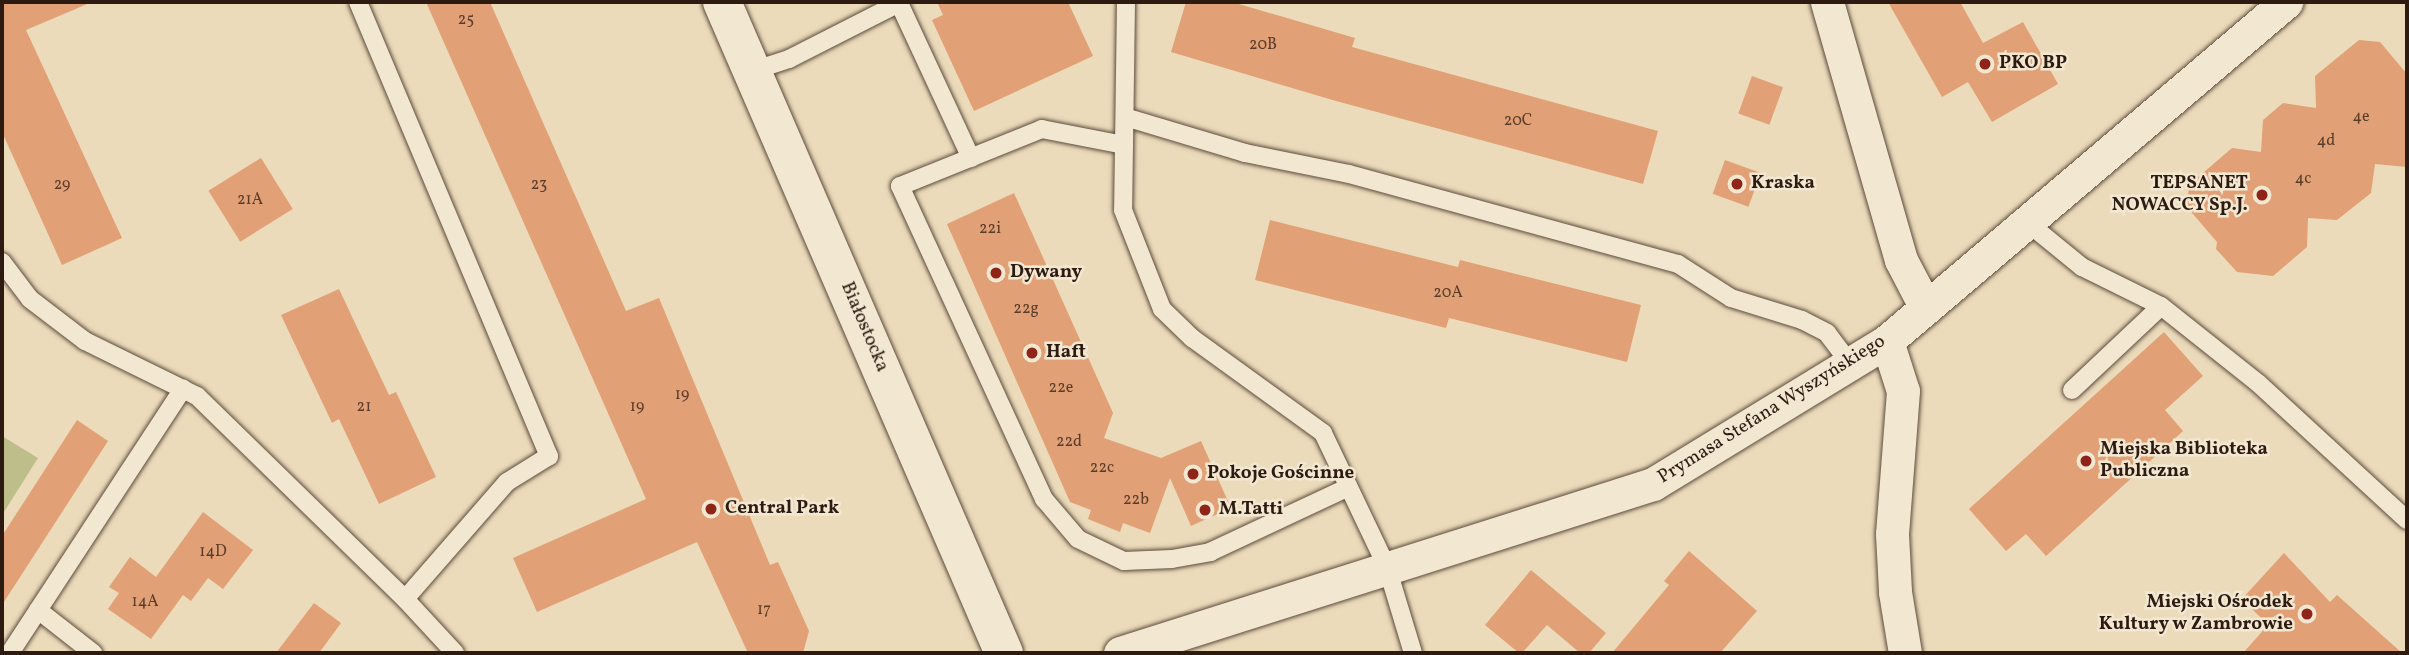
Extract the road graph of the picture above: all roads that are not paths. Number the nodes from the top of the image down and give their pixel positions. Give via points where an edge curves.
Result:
1 (358, 2) edge
2 (722, 2) edge
3 (1126, 2) edge
4 (1826, 2) edge
5 (2287, 2) edge
6 (752, 71) junction
7 (1125, 117) junction
8 (1124, 145) junction
9 (971, 158) junction
10 (2028, 223) junction
11 (2, 262) edge
12 (2161, 306) junction
13 (1926, 308) junction
14 (1886, 341) junction
15 (1851, 365) junction
16 (183, 389) junction
17 (2072, 390) dead end
18 (1349, 487) junction
19 (2407, 520) edge
20 (1387, 567) junction
21 (405, 599) junction
22 (38, 610) junction
23 (10, 653) edge
24 (93, 653) edge
25 (454, 653) edge
26 (1004, 653) edge
27 (1120, 653) edge
28 (1413, 653) edge
29 (1905, 653) edge

1 - 21 lane via 549,456 507,482
2 - 6 main road, Białostocka
3 - 7 lane
4 - 13 street via 1901,260
5 - 10 street, Prymasa Stefana Wyszyńskiego
6 - 9 lane via 789,58 899,4
6 - 26 main road, Białostocka
7 - 8 lane
7 - 15 lane via 1245,153 1349,174 1678,264 1731,298 1802,320 1827,333
8 - 9 lane via 1042,129
8 - 18 lane via 1123,210 1162,309 1192,338 1323,433
9 - 18 lane via 900,186 1044,499 1078,539 1124,561 1210,552
10 - 12 lane via 2082,267
10 - 13 street, Prymasa Stefana Wyszyńskiego
11 - 16 lane via 30,299 85,341
12 - 17 lane
12 - 19 lane via 2259,384
13 - 14 street, Prymasa Stefana Wyszyńskiego
14 - 15 street, Prymasa Stefana Wyszyńskiego
14 - 29 street via 1903,391 1892,534
15 - 20 street, Prymasa Stefana Wyszyńskiego via 1653,484
16 - 21 lane via 197,396
16 - 22 lane
18 - 20 lane
20 - 27 street, Prymasa Stefana Wyszyńskiego
20 - 28 lane
21 - 25 lane
22 - 23 lane
22 - 24 lane

